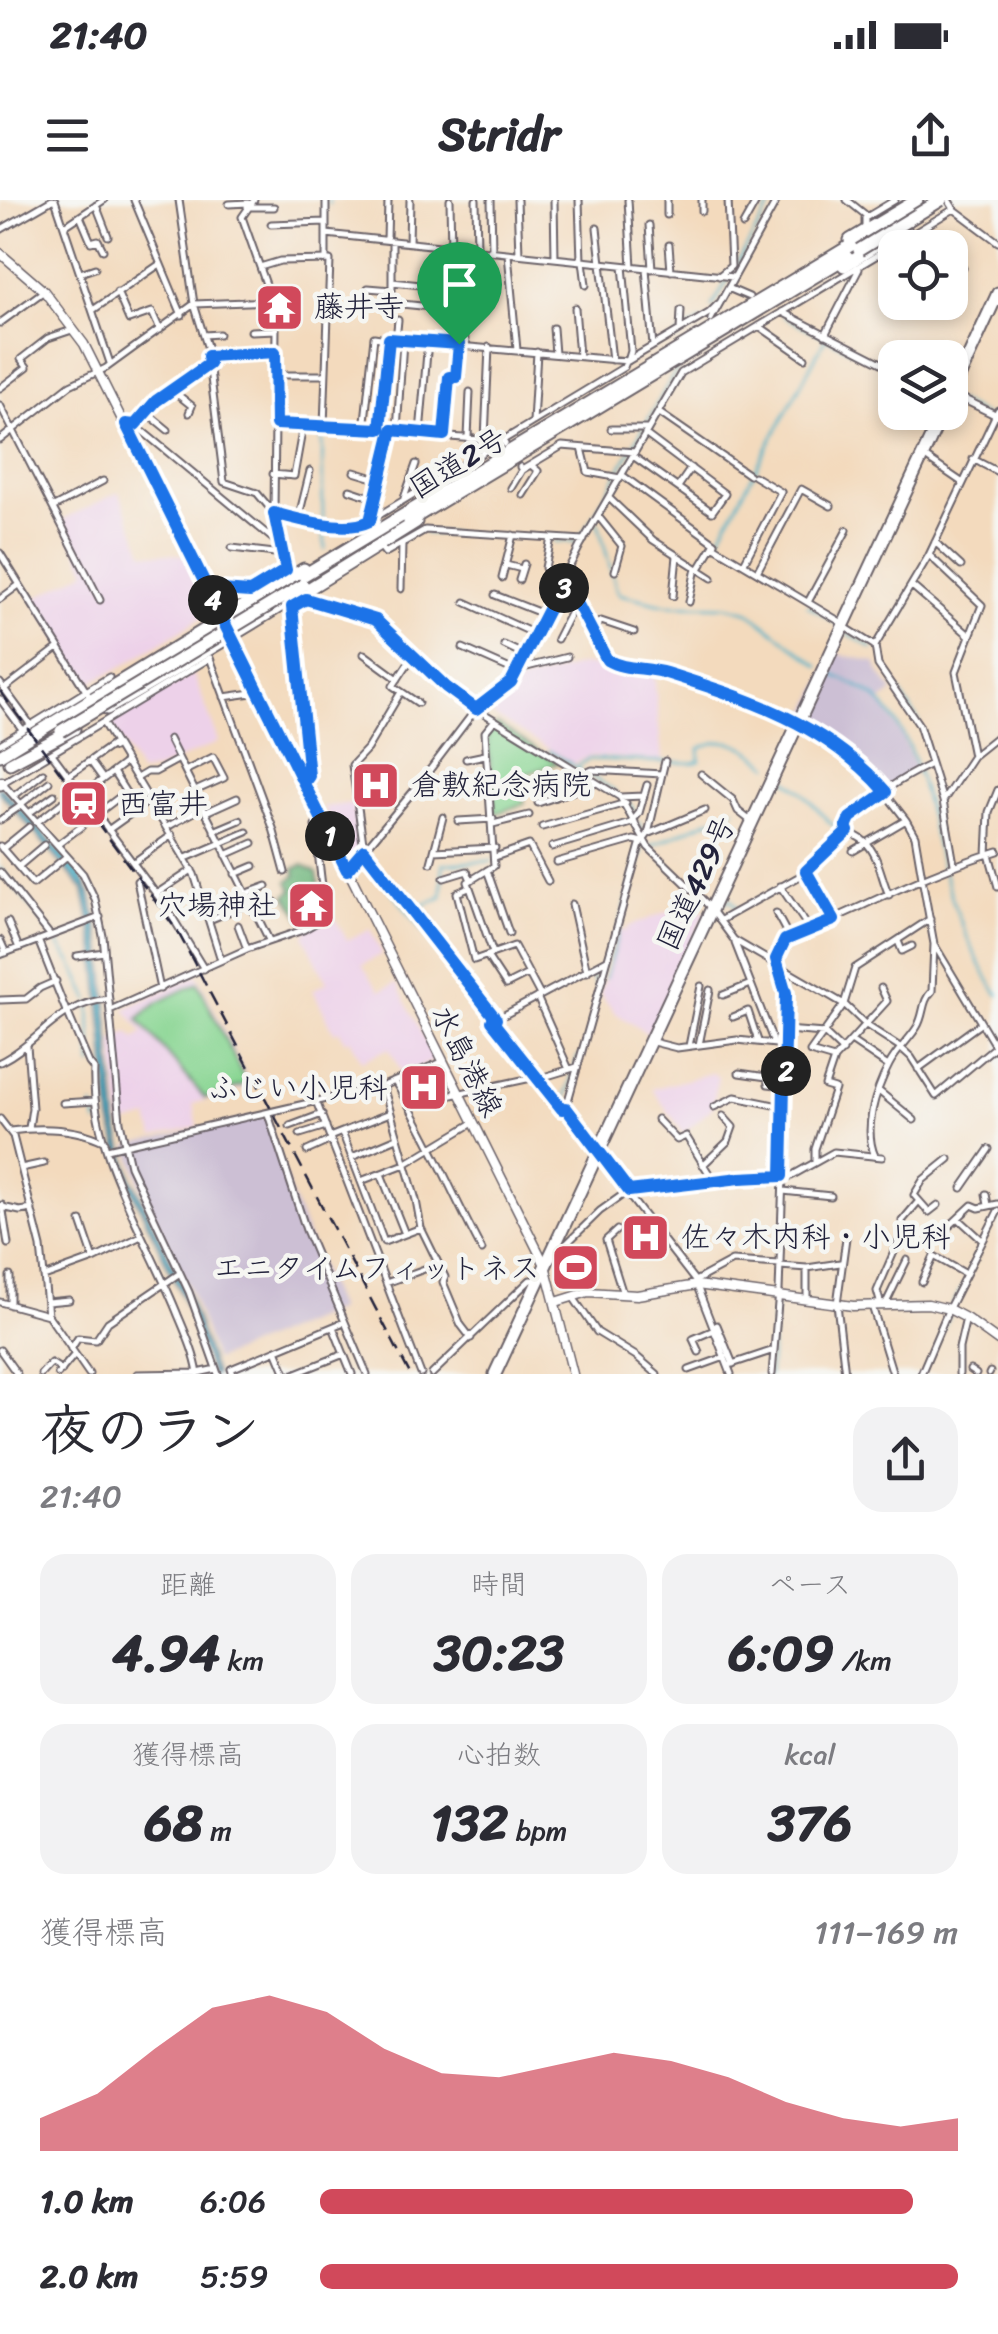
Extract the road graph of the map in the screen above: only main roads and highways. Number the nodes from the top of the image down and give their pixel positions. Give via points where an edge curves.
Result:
1 (917, 200) edge
2 (927, 200) edge
3 (941, 200) edge
4 (951, 203) edge
5 (0, 253) edge
6 (861, 256) junction
7 (998, 293) edge
8 (718, 320) junction
9 (744, 321) junction
10 (968, 358) edge
11 (934, 430) edge
12 (430, 498) junction
13 (448, 498) junction
14 (294, 577) junction
15 (222, 618) junction
16 (232, 638) junction
17 (6, 754) edge
18 (545, 1265) junction
19 (556, 1302) junction
20 (998, 1342) edge
21 (496, 1374) edge
22 (573, 1374) edge

1 - 8 highway
2 - 6 highway, 国道2号
3 - 6 highway, 国道2号, bridge
4 - 9 highway
5 - 15 main road, 水島港線 via 75,329 130,425
6 - 8 highway, 国道2号
6 - 9 highway, 国道2号
7 - 10 highway
8 - 12 highway, 国道2号
9 - 13 highway, 国道2号
11 - 18 highway, 国道429号
12 - 14 highway, 国道2号
12 - 15 highway
13 - 14 highway, 国道2号
13 - 16 highway
14 - 17 highway, 国道2号, bridge via 59,728
15 - 16 main road, 水島港線
15 - 17 highway via 88,694
16 - 17 highway via 102,720 30,755
16 - 18 main road, 水島港線
18 - 19 main road, 水島港線
18 - 21 highway, 国道429号
19 - 20 main road via 596,1291 648,1294 695,1283 837,1304 949,1309
19 - 22 main road, 水島港線

